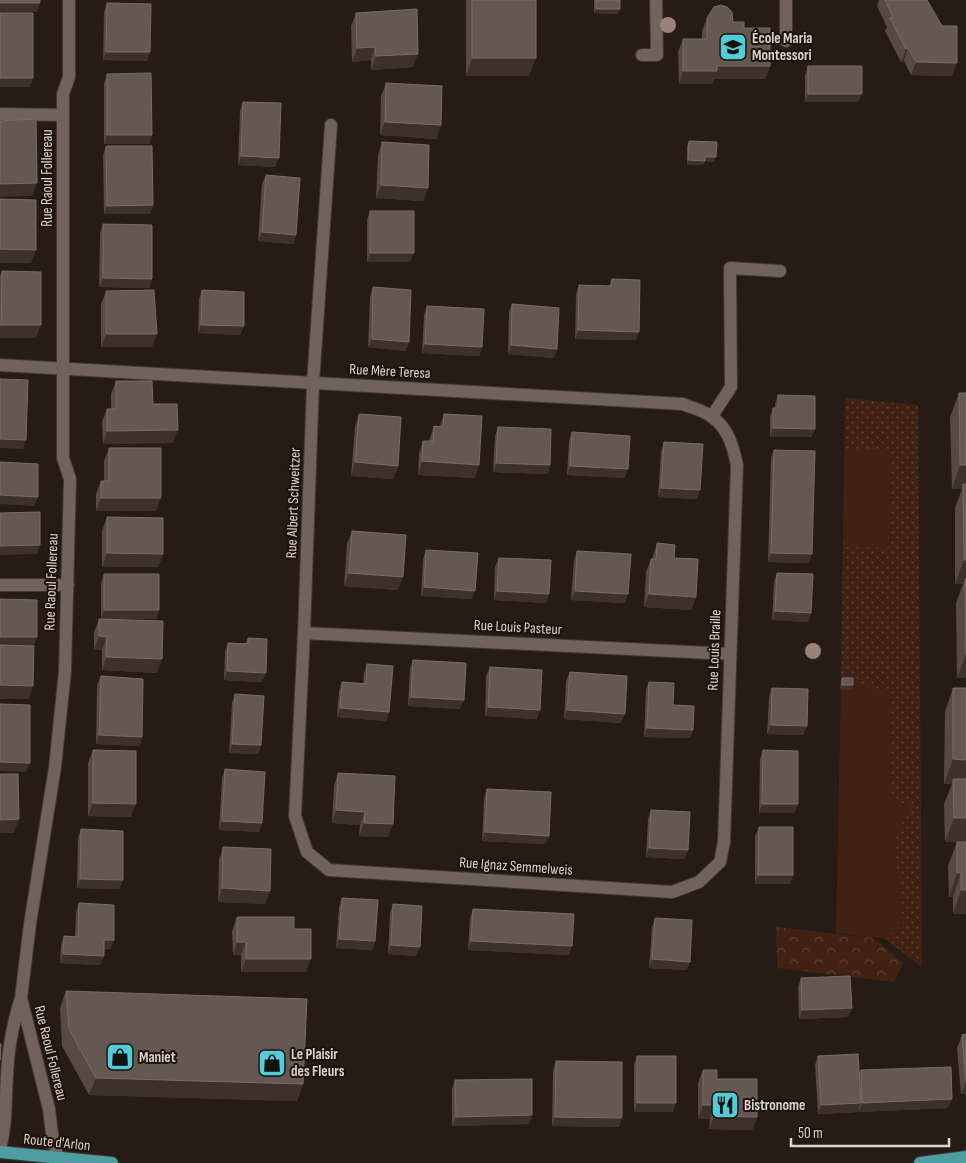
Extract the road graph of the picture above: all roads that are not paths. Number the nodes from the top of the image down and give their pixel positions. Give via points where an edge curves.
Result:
1 (69, 0) edge
2 (656, 0) edge
3 (786, 0) edge
4 (786, 41) dead end
5 (642, 54) dead end
6 (0, 114) edge
7 (63, 115) junction
8 (331, 125) dead end
9 (780, 271) dead end
10 (0, 365) edge
11 (63, 368) junction
12 (313, 383) junction
13 (712, 416) junction
14 (0, 585) edge
15 (68, 585) junction
16 (304, 633) junction
17 (730, 654) junction
18 (329, 870) joint
19 (699, 882) joint
20 (21, 998) junction
21 (0, 1151) edge
22 (966, 1157) edge
23 (58, 1159) junction
24 (112, 1163) edge
25 (920, 1163) edge

1 - 7 street, Rue Raoul Follereau via 69,77 63,94
2 - 5 street via 656,54
3 - 4 street
6 - 7 street
7 - 11 street, Rue Raoul Follereau
8 - 12 street, Rue Albert Schweitzer
9 - 13 street via 730,268 731,387
10 - 11 street, Rue Mère Teresa
11 - 12 street, Rue Mère Teresa
11 - 15 street, Rue Raoul Follereau via 63,458 70,479
12 - 13 street, Rue Mère Teresa via 683,404
12 - 16 street, Rue Albert Schweitzer
13 - 17 street, Rue Louis Braille via 727,432 736,465
14 - 15 street
15 - 20 street, Rue Raoul Follereau via 65,671 55,767
16 - 17 street, Rue Louis Pasteur
16 - 18 street, Rue Albert Schweitzer via 294,816 307,852
17 - 19 street, Rue Louis Braille via 724,842 720,862
18 - 19 street, Rue Ignaz Semmelweis via 672,892
20 - 21 street via 13,1024 7,1074 6,1129
20 - 23 street, Rue Raoul Follereau
21 - 23 main road, Route d'Arlon
22 - 25 main road
23 - 24 main road, Route d'Arlon

